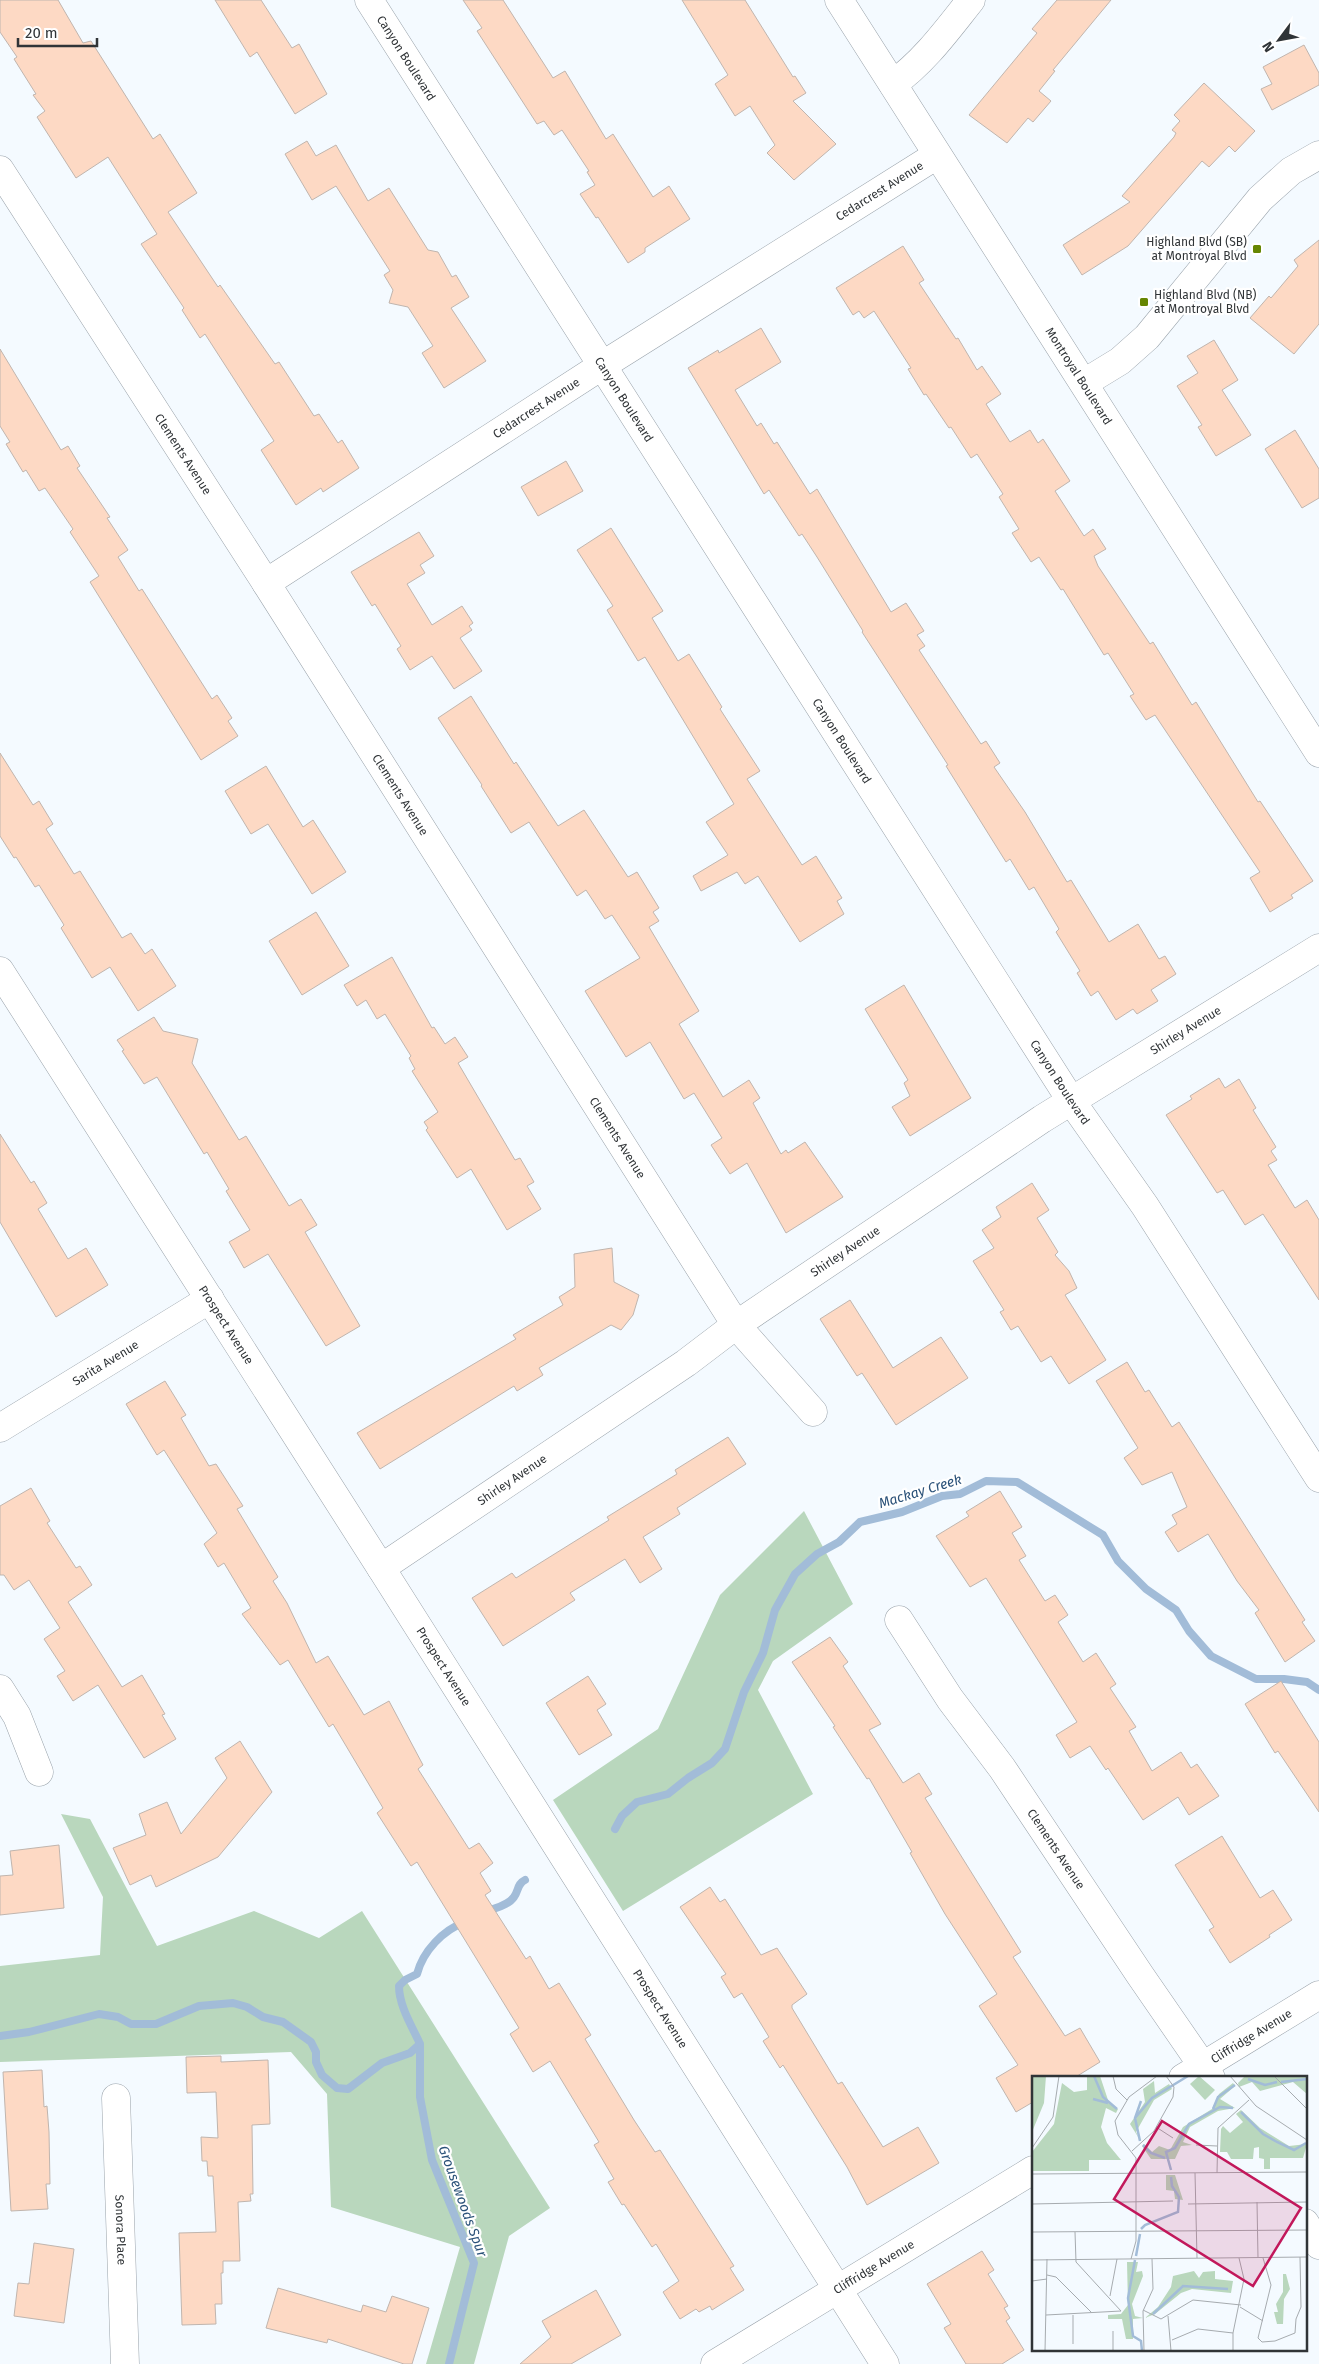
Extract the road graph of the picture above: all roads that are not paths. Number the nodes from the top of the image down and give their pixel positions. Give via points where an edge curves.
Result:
1 (369, 0) edge
2 (839, 0) edge
3 (971, 0) edge
4 (893, 84) junction
5 (937, 155) junction
6 (1319, 156) edge
7 (0, 170) edge
8 (603, 365) junction
9 (1084, 383) junction
10 (266, 583) junction
11 (1319, 753) edge
12 (1319, 948) edge
13 (0, 971) edge
14 (1072, 1102) junction
15 (210, 1299) junction
16 (736, 1325) junction
17 (813, 1412) dead end
18 (0, 1428) edge
19 (1319, 1478) edge
20 (382, 1568) junction
21 (899, 1620) dead end
22 (0, 1689) edge
23 (40, 1772) dead end
24 (1319, 1995) edge
25 (1199, 2074) edge
26 (116, 2098) dead end
27 (1032, 2171) edge
28 (1306, 2225) edge
29 (1319, 2245) edge
30 (838, 2290) junction
31 (125, 2364) edge
32 (716, 2364) edge
33 (885, 2364) edge

1 - 8 street, Canyon Boulevard
2 - 4 street, Montroyal Boulevard
3 - 4 street via 925,58
4 - 5 street, Montroyal Boulevard
5 - 8 street, Cedarcrest Avenue
5 - 9 street, Montroyal Boulevard
6 - 9 street via 1292,171 1260,198 1147,337 1120,361
7 - 10 street, Clements Avenue
8 - 10 street, Cedarcrest Avenue
8 - 14 street, Canyon Boulevard
9 - 11 street, Montroyal Boulevard
10 - 16 street, Clements Avenue
12 - 14 street, Shirley Avenue
13 - 15 street, Prospect Avenue
14 - 16 street, Shirley Avenue
14 - 19 street, Canyon Boulevard via 1145,1206
15 - 18 street, Sarita Avenue
15 - 20 street, Prospect Avenue
16 - 17 street, Clements Avenue
16 - 20 street, Shirley Avenue via 686,1363
20 - 30 street, Prospect Avenue
21 - 25 street, Clements Avenue via 1140,1975
22 - 23 street via 17,1716
24 - 25 street, Cliffridge Avenue
26 - 31 street, Sonora Place
27 - 30 street, Cliffridge Avenue
28 - 29 street
30 - 32 street, Cliffridge Avenue
30 - 33 street, Prospect Avenue

